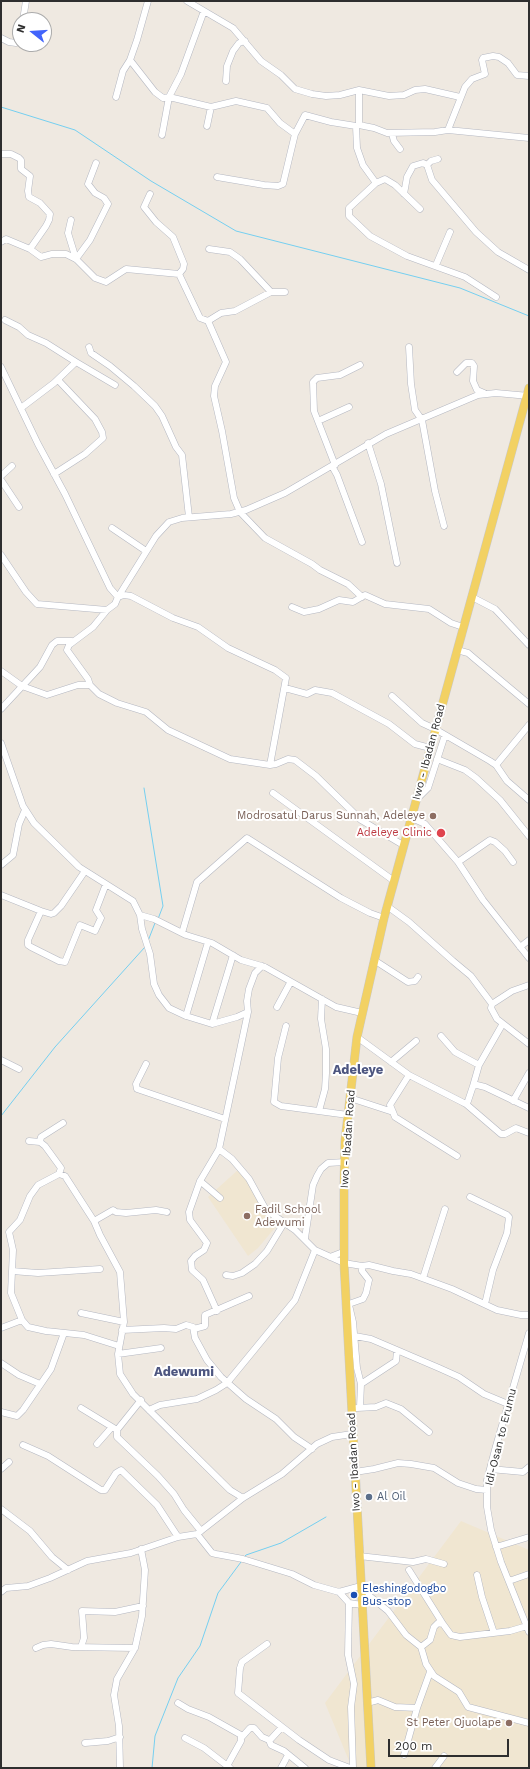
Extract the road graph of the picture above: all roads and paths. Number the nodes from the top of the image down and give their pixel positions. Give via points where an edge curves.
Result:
1 (26, 1) edge
2 (148, 1) edge
3 (187, 1) edge
4 (204, 11) junction
5 (24, 12) edge
6 (1, 38) edge
7 (245, 41) junction
8 (12, 42) edge
9 (130, 60) junction
10 (529, 76) edge
11 (226, 81) dead end
12 (359, 90) junction
13 (116, 97) dead end
14 (169, 97) junction
15 (460, 97) junction
16 (211, 107) junction
17 (358, 125) junction
18 (207, 126) dead end
19 (448, 130) junction
20 (295, 134) junction
21 (392, 134) junction
22 (162, 135) dead end
23 (529, 138) edge
24 (400, 149) dead end
25 (1, 154) edge
26 (438, 159) dead end
27 (96, 164) dead end
28 (427, 165) junction
29 (217, 177) dead end
30 (376, 183) junction
31 (150, 194) dead end
32 (404, 194) junction
33 (420, 209) dead end
34 (71, 220) dead end
35 (450, 232) dead end
36 (1, 242) edge
37 (30, 249) junction
38 (209, 249) dead end
39 (76, 259) junction
40 (436, 265) junction
41 (529, 270) edge
42 (179, 274) junction
43 (271, 292) junction
44 (285, 292) dead end
45 (496, 297) dead end
46 (5, 320) dead end
47 (208, 321) junction
48 (89, 347) dead end
49 (409, 347) dead end
50 (76, 362) junction
51 (360, 365) dead end
52 (1, 367) edge
53 (456, 372) dead end
54 (58, 380) junction
55 (115, 385) dead end
56 (529, 388) edge
57 (484, 393) junction
58 (528, 397) edge
59 (349, 406) dead end
60 (21, 408) junction
61 (422, 420) junction
62 (318, 421) junction
63 (368, 443) junction
64 (12, 466) dead end
65 (334, 466) junction
66 (54, 474) junction
67 (1, 476) edge
68 (1, 480) edge
69 (19, 507) dead end
70 (240, 512) junction
71 (189, 517) junction
72 (444, 526) dead end
73 (112, 528) dead end
74 (362, 542) dead end
75 (146, 552) junction
76 (1, 555) edge
77 (397, 563) dead end
78 (362, 597) junction
79 (472, 597) junction
80 (118, 598) junction
81 (292, 607) dead end
82 (107, 610) junction
83 (463, 627) junction
84 (72, 642) junction
85 (529, 645) edge
86 (457, 650) junction
87 (1, 671) edge
88 (90, 685) junction
89 (22, 686) junction
90 (285, 688) junction
91 (392, 696) dead end
92 (529, 704) edge
93 (1, 709) edge
94 (529, 725) edge
95 (436, 729) junction
96 (445, 735) junction
97 (1, 743) edge
98 (430, 748) junction
99 (437, 759) junction
100 (270, 765) junction
101 (496, 765) junction
102 (273, 793) dead end
103 (528, 798) edge
104 (417, 799) junction
105 (25, 810) junction
106 (412, 818) junction
107 (529, 836) edge
108 (403, 845) junction
109 (458, 862) junction
110 (513, 862) dead end
111 (1, 865) edge
112 (85, 871) junction
113 (394, 881) junction
114 (106, 884) junction
115 (1, 895) edge
116 (387, 906) junction
117 (41, 911) junction
118 (140, 915) junction
119 (384, 918) junction
120 (182, 933) junction
121 (529, 940) edge
122 (208, 942) junction
123 (520, 947) junction
124 (233, 956) junction
125 (529, 958) edge
126 (374, 960) junction
127 (262, 966) junction
128 (418, 977) dead end
129 (290, 983) junction
130 (529, 985) edge
131 (322, 999) junction
132 (492, 1004) junction
133 (277, 1007) dead end
134 (248, 1012) junction
135 (362, 1013) junction
136 (186, 1016) junction
137 (212, 1024) junction
138 (502, 1025) junction
139 (286, 1026) dead end
140 (441, 1036) dead end
141 (357, 1037) junction
142 (416, 1041) dead end
143 (529, 1044) edge
144 (1, 1060) edge
145 (391, 1062) junction
146 (146, 1064) dead end
147 (479, 1065) junction
148 (19, 1069) dead end
149 (529, 1073) edge
150 (409, 1075) junction
151 (473, 1086) junction
152 (350, 1098) junction
153 (513, 1101) junction
154 (466, 1104) junction
155 (529, 1108) edge
156 (319, 1111) junction
157 (393, 1112) junction
158 (348, 1115) junction
159 (225, 1120) junction
160 (63, 1123) dead end
161 (529, 1133) edge
162 (29, 1141) dead end
163 (40, 1142) junction
164 (219, 1149) junction
165 (457, 1156) dead end
166 (345, 1162) junction
167 (59, 1174) junction
168 (200, 1181) junction
169 (470, 1197) dead end
170 (220, 1198) dead end
171 (445, 1209) dead end
172 (167, 1212) dead end
173 (94, 1221) junction
174 (284, 1223) junction
175 (305, 1238) junction
176 (315, 1250) junction
177 (343, 1252) junction
178 (330, 1257) junction
179 (344, 1263) junction
180 (362, 1266) junction
181 (100, 1269) dead end
182 (12, 1271) junction
183 (226, 1275) dead end
184 (423, 1278) junction
185 (249, 1296) dead end
186 (485, 1304) junction
187 (347, 1305) junction
188 (217, 1311) junction
189 (81, 1313) dead end
190 (529, 1315) edge
191 (22, 1320) junction
192 (124, 1322) junction
193 (1, 1328) edge
194 (194, 1328) junction
195 (122, 1330) junction
196 (64, 1333) junction
197 (529, 1333) edge
198 (355, 1336) junction
199 (119, 1346) junction
200 (161, 1348) dead end
201 (397, 1351) junction
202 (118, 1354) junction
203 (1, 1363) edge
204 (227, 1383) junction
205 (40, 1384) junction
206 (361, 1384) junction
207 (141, 1400) junction
208 (508, 1404) junction
209 (82, 1408) dead end
210 (356, 1408) junction
211 (149, 1410) junction
212 (1, 1412) edge
213 (114, 1429) junction
214 (429, 1432) dead end
215 (352, 1434) junction
216 (97, 1444) dead end
217 (23, 1445) dead end
218 (312, 1448) junction
219 (9, 1462) dead end
220 (529, 1467) edge
221 (1, 1469) edge
222 (490, 1469) junction
223 (355, 1472) junction
224 (487, 1490) junction
225 (243, 1498) junction
226 (1, 1509) edge
227 (199, 1532) junction
228 (529, 1537) edge
229 (178, 1538) junction
230 (496, 1547) junction
231 (141, 1549) junction
232 (359, 1556) junction
233 (444, 1564) dead end
234 (68, 1570) junction
235 (409, 1570) dead end
236 (529, 1574) edge
237 (477, 1575) dead end
238 (509, 1580) junction
239 (361, 1588) junction
240 (1, 1592) edge
241 (339, 1592) junction
242 (349, 1603) junction
243 (362, 1605) junction
244 (143, 1606) junction
245 (443, 1624) junction
246 (528, 1629) edge
247 (494, 1633) junction
248 (267, 1644) dead end
249 (81, 1647) junction
250 (420, 1647) junction
251 (36, 1648) dead end
252 (135, 1648) junction
253 (430, 1672) junction
254 (178, 1703) dead end
255 (367, 1703) junction
256 (417, 1708) junction
257 (529, 1723) edge
258 (282, 1726) junction
259 (120, 1737) junction
260 (185, 1738) dead end
261 (241, 1738) junction
262 (269, 1740) junction
263 (86, 1743) dead end
264 (404, 1755) dead end
265 (290, 1756) junction
266 (444, 1756) dead end
267 (228, 1767) edge
268 (120, 1768) edge
269 (281, 1768) edge
270 (305, 1768) edge
271 (350, 1768) edge
272 (353, 1768) edge
273 (371, 1768) edge
274 (435, 1768) edge

1 - 5 street
2 - 9 street
3 - 4 street
4 - 7 street via 234,28
4 - 14 street via 181,74
6 - 8 street
7 - 11 street via 239,43 233,51 226,66
7 - 12 street via 261,61 295,89 326,96
9 - 13 street via 123,72
9 - 14 street via 155,92 163,98
10 - 15 street via 517,75 508,63 499,57 486,56 482,60 484,74 472,79
12 - 15 street via 389,96 425,89
12 - 17 street
14 - 16 street
14 - 22 street
15 - 19 street
16 - 18 street
16 - 20 street via 236,101 267,108 280,123
17 - 20 street via 331,122 305,115
17 - 21 street
17 - 30 street via 357,148 363,165
19 - 21 street
19 - 23 street
20 - 29 street via 282,184 264,185
21 - 24 street
25 - 37 street via 11,154 21,160 21,169 30,176 29,197 40,203 50,214 46,226
26 - 28 street
27 - 39 street via 88,184 108,204 90,240
28 - 32 street via 423,163 413,166 407,177
28 - 41 street via 432,180 476,232 498,252
30 - 32 street via 385,179
30 - 40 street via 349,208 349,216 370,236 407,256
31 - 42 street via 144,207 173,237 184,264
32 - 33 street
34 - 39 street via 68,233
35 - 40 street
36 - 37 street via 6,239
37 - 39 street via 41,257 66,254
38 - 43 street via 230,252
39 - 42 street via 95,278 106,282 126,269
40 - 45 street via 465,277
42 - 47 street via 200,318
43 - 44 street
43 - 47 street via 235,311 221,313
46 - 50 street
47 - 70 street via 226,362 215,386 214,396 231,485
48 - 71 street via 91,353 134,386 162,416 182,455
49 - 61 street via 415,410
50 - 54 street
50 - 55 street
51 - 62 street via 340,375 315,380 314,404
52 - 60 street
53 - 57 street via 466,363 472,363 473,382 477,390
54 - 60 street
54 - 66 street via 95,419 103,438 85,454
56 - 58 main road, Iwo - Ibadan Road
57 - 58 street
57 - 61 street
58 - 79 main road, Iwo - Ibadan Road
59 - 62 street
60 - 66 street
61 - 63 street via 398,428
61 - 72 street
62 - 65 street
63 - 65 street
63 - 77 street via 381,484
64 - 67 street
65 - 70 street via 285,493
65 - 74 street
66 - 80 street via 110,588
68 - 69 street
70 - 71 street
70 - 78 street via 266,538 348,584
71 - 75 street via 164,526
73 - 75 street
75 - 80 street
76 - 82 street via 37,604
78 - 81 street via 353,602 339,600 319,609 304,612
78 - 83 street via 365,595 385,604 429,609 451,623
79 - 83 main road, Iwo - Ibadan Road
79 - 85 street via 495,609
80 - 82 street
80 - 90 street via 124,595 131,596 198,628 228,648 284,676
82 - 84 street via 93,627
83 - 86 main road, Iwo - Ibadan Road
84 - 88 street via 67,650
84 - 89 street via 57,641 52,645 40,667
86 - 92 street via 475,658
86 - 95 main road, Iwo - Ibadan Road
87 - 89 street
88 - 89 street via 78,685 47,695
88 - 100 street via 98,694 146,712 168,730 197,744 237,761
89 - 93 street
90 - 98 street via 306,694 315,690 332,693 389,724 415,744
90 - 100 street
91 - 95 street via 422,723
94 - 101 street
95 - 96 street
95 - 98 main road, Iwo - Ibadan Road
96 - 99 street
96 - 101 street
97 - 105 street
98 - 104 main road, Iwo - Ibadan Road
99 - 104 street via 428,788
99 - 107 street via 465,770 476,778 500,800
100 - 108 street via 288,759 295,760 316,776 361,820
101 - 103 street via 507,781
102 - 113 street
104 - 106 main road, Iwo - Ibadan Road
105 - 111 street via 19,824 13,855
105 - 112 street via 34,823
106 - 108 main road, Iwo - Ibadan Road
106 - 109 street via 425,824
108 - 113 main road, Iwo - Ibadan Road
109 - 110 street via 490,840 505,851
109 - 123 street via 483,900
112 - 114 street
112 - 117 street via 54,913
113 - 116 main road, Iwo - Ibadan Road
114 - 117 street via 96,910 101,918 95,931 80,925 65,962 60,962 28,945
114 - 118 street via 130,898
115 - 117 street
116 - 119 main road, Iwo - Ibadan Road
116 - 132 street via 467,972
118 - 120 street via 157,920
118 - 136 street via 156,989 169,1008
119 - 120 street via 341,898 248,838 197,882
119 - 126 main road, Iwo - Ibadan Road
120 - 122 street
121 - 123 street
122 - 124 street
122 - 136 street
123 - 125 street
124 - 127 street
124 - 137 street
126 - 128 street via 408,982 415,981
126 - 135 main road, Iwo - Ibadan Road
127 - 129 street
127 - 134 street via 255,973 250,985
129 - 131 street
129 - 133 street
130 - 132 street via 512,991
131 - 135 street via 344,1010
131 - 156 street via 321,1019 326,1049 326,1073
132 - 138 street via 493,1014
134 - 137 street
134 - 159 street
135 - 141 main road, Iwo - Ibadan Road
136 - 137 street
138 - 143 street
138 - 147 street
139 - 156 street via 278,1058 274,1102 281,1106
140 - 147 street via 455,1052
141 - 145 street
141 - 152 main road, Iwo - Ibadan Road
142 - 145 street
144 - 148 street
145 - 150 street
146 - 159 street via 136,1084 137,1089
147 - 151 street
149 - 153 street
150 - 154 street
150 - 157 street via 391,1103
151 - 153 street via 485,1086
151 - 154 street
152 - 157 street
152 - 158 main road, Iwo - Ibadan Road
153 - 155 street
154 - 161 street via 501,1134 516,1128
156 - 158 street
157 - 165 street via 400,1121
158 - 166 main road, Iwo - Ibadan Road
159 - 164 street
160 - 163 street via 41,1137
162 - 163 street
163 - 167 street via 56,1159 61,1168
164 - 168 street
164 - 174 street via 232,1159 249,1179 266,1210
166 - 175 street via 328,1163 317,1176 313,1185
166 - 177 main road, Iwo - Ibadan Road
167 - 173 street via 65,1176
167 - 182 street via 38,1185 30,1196 20,1220 9,1232 13,1250
168 - 170 street
168 - 188 street via 189,1212 190,1220 207,1242 204,1250 191,1261 192,1270 203,1280
169 - 186 street via 509,1217 507,1233 493,1270
171 - 184 street
172 - 173 street via 156,1210 126,1213 113,1210
173 - 192 street via 120,1272
174 - 175 street
174 - 183 street via 255,1264 242,1273
175 - 176 street
176 - 178 street
176 - 204 street via 295,1300
177 - 178 street
177 - 179 main road, Iwo - Ibadan Road
178 - 179 street
179 - 180 street
179 - 187 main road, Iwo - Ibadan Road
180 - 184 street via 369,1265
180 - 187 street via 362,1271 369,1280 366,1293 363,1299
181 - 182 street via 38,1273
182 - 191 street via 11,1293
184 - 186 street
185 - 188 street
186 - 190 street via 497,1310
187 - 198 street
187 - 210 main road, Iwo - Ibadan Road
188 - 194 street via 216,1309 205,1315 205,1326
189 - 192 street
191 - 193 street
191 - 196 street via 28,1326
192 - 195 street
194 - 195 street via 186,1326 176,1329
194 - 204 street via 195,1338 207,1360
195 - 199 street
196 - 199 street via 84,1335
196 - 205 street via 51,1369
197 - 208 street, Idi-Osan to Erumu
198 - 201 street via 371,1339
198 - 206 street
199 - 202 street
200 - 202 street
201 - 206 street via 396,1361
201 - 208 street via 459,1377 484,1394
202 - 207 street via 120,1374
203 - 205 street via 19,1375
204 - 211 street via 197,1399 160,1405
204 - 218 street via 276,1419 294,1437
205 - 212 street via 17,1416
206 - 210 street
207 - 211 street
207 - 213 street
208 - 222 street, Idi-Osan to Erumu
209 - 213 street
210 - 214 street via 376,1407 386,1403 401,1409
210 - 215 main road, Iwo - Ibadan Road
211 - 225 street via 230,1490
213 - 216 street
213 - 227 street via 117,1437 174,1494
215 - 218 street via 328,1439
215 - 223 main road, Iwo - Ibadan Road
217 - 229 street via 48,1456 101,1490 105,1490 116,1473 121,1470 157,1505
218 - 225 street via 282,1474
219 - 221 street
220 - 222 street via 523,1472
222 - 224 street, Idi-Osan to Erumu
223 - 224 street via 398,1463 411,1464 434,1468 458,1484
223 - 232 main road, Iwo - Ibadan Road
224 - 230 street, Idi-Osan to Erumu via 487,1507
225 - 227 street
226 - 234 street via 21,1521 60,1566
227 - 229 street
227 - 241 street via 212,1553 243,1559 292,1574 314,1585
228 - 230 street
229 - 231 street
230 - 238 street, Idi-Osan to Erumu
231 - 234 street via 87,1561
231 - 244 street via 145,1570
232 - 233 street via 413,1562 426,1559
232 - 239 main road, Iwo - Ibadan Road
234 - 240 street via 28,1586 6,1588
235 - 245 street
236 - 238 street
237 - 247 street
238 - 246 street, Idi-Osan to Erumu
239 - 241 street
239 - 243 main road, Iwo - Ibadan Road
239 - 250 street via 388,1611 406,1635
241 - 242 street
242 - 243 street
242 - 272 street via 348,1655 354,1684 351,1707
243 - 255 main road, Iwo - Ibadan Road
244 - 249 street via 115,1612 82,1611 84,1638
244 - 252 street
245 - 247 street via 454,1636
245 - 250 street via 435,1625 430,1640
246 - 247 street
248 - 258 street via 242,1662 238,1691
249 - 251 street via 46,1644
249 - 252 street
250 - 253 street
252 - 259 street via 114,1688
253 - 256 street
253 - 257 street via 459,1692 466,1704 472,1708
254 - 261 street via 238,1733
255 - 256 street via 378,1700 395,1707
255 - 273 main road, Iwo - Ibadan Road
256 - 264 street
258 - 262 street
258 - 271 street via 329,1760
259 - 263 street
259 - 268 street
260 - 267 street via 204,1748
261 - 262 street via 252,1727
261 - 267 street
262 - 265 street via 271,1745
265 - 269 street
265 - 270 street
266 - 274 street

